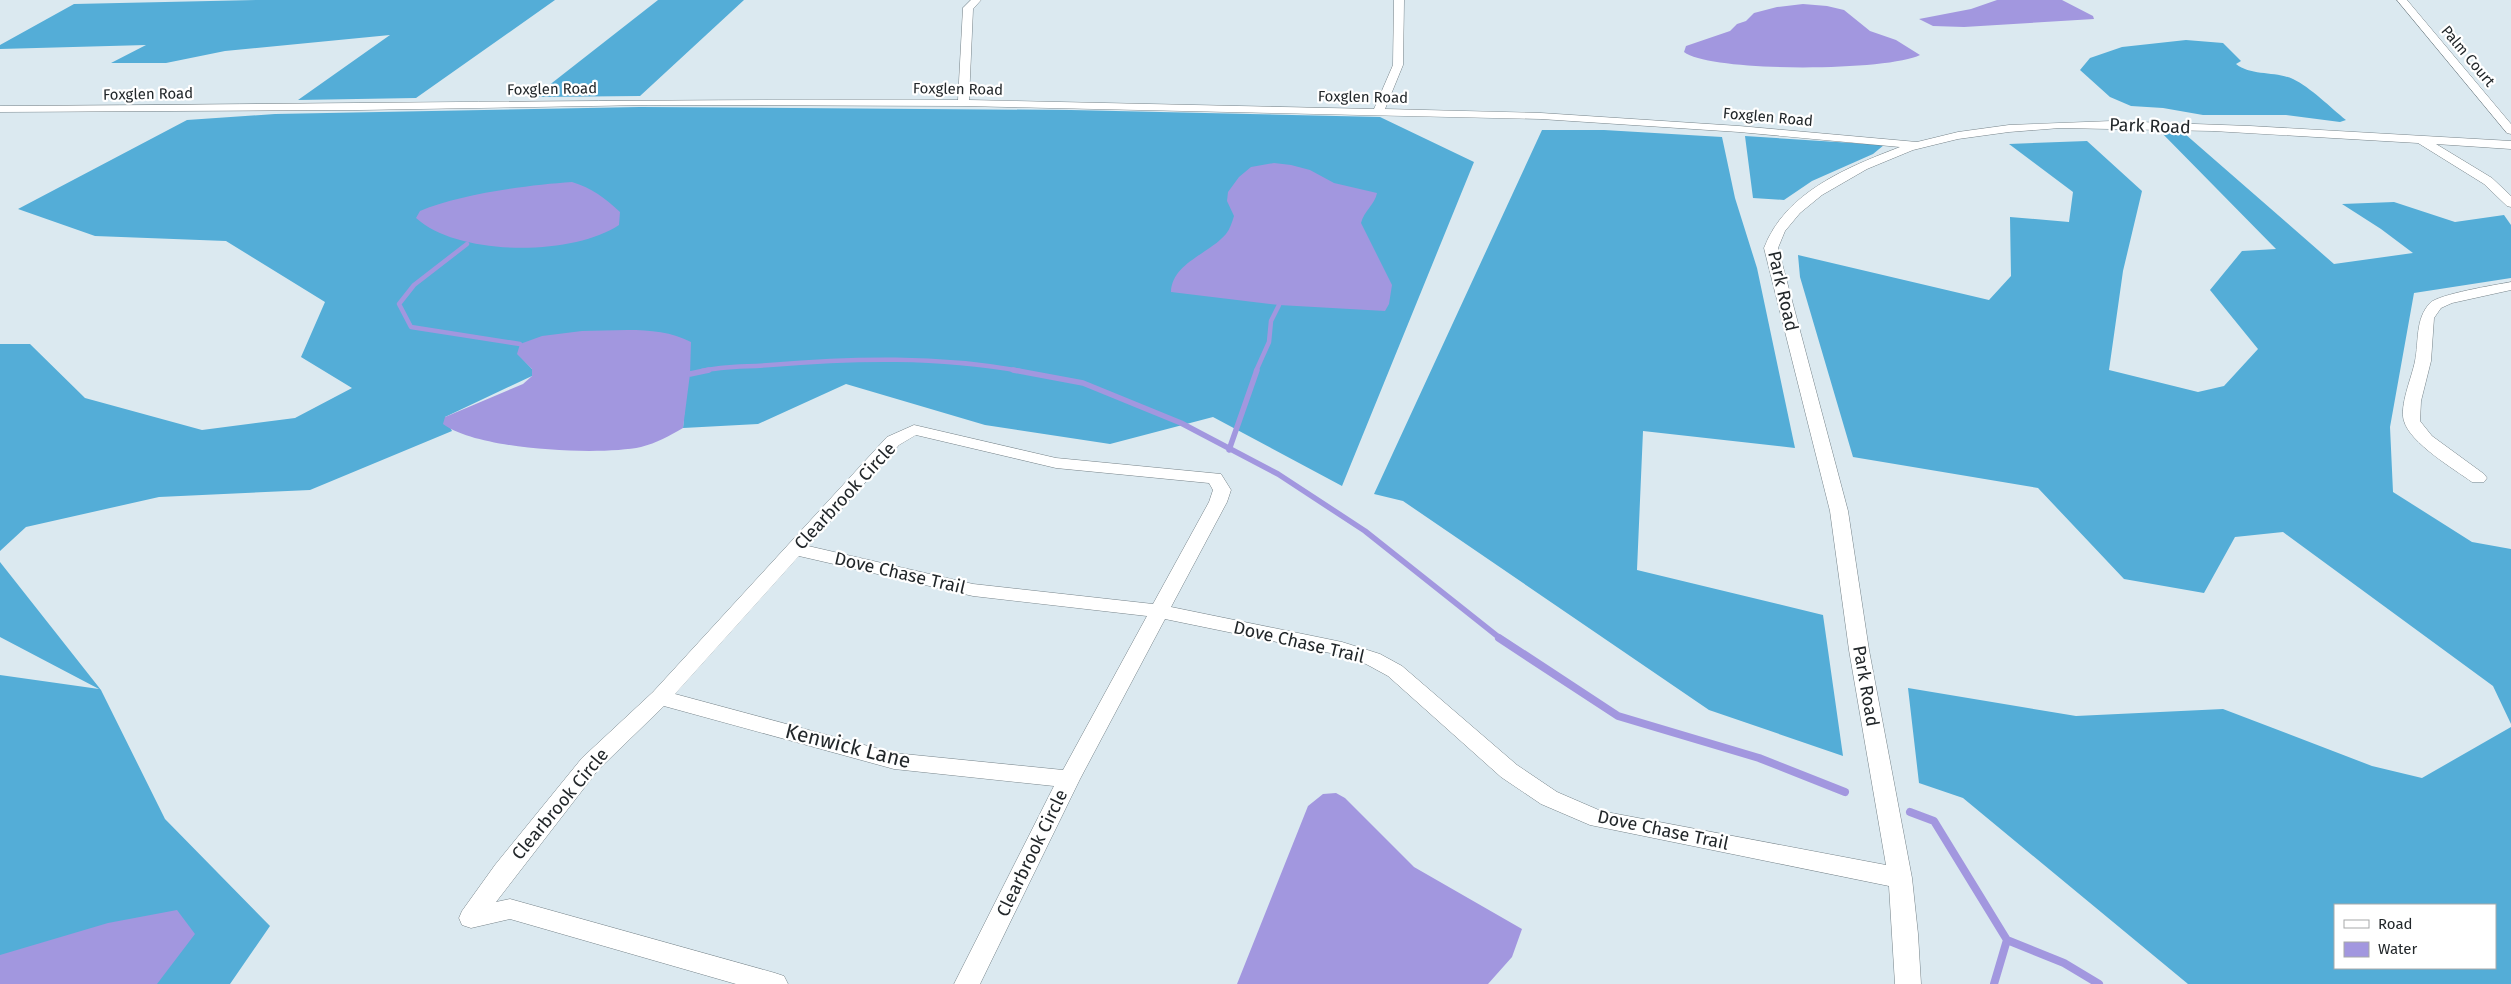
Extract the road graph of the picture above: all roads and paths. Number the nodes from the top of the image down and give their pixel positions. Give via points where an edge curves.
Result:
1 (976, 0) edge
2 (1399, 0) edge
3 (2402, 0) edge
4 (963, 103) junction
5 (0, 109) edge
6 (1378, 112) junction
7 (2511, 131) edge
8 (2422, 140) junction
9 (1914, 145) junction
10 (2511, 145) edge
11 (2511, 203) edge
12 (2511, 286) edge
13 (2478, 478) dead end
14 (795, 549) junction
15 (1158, 611) junction
16 (660, 698) junction
17 (1069, 779) junction
18 (1900, 878) junction
19 (775, 984) edge
20 (967, 984) edge
21 (1908, 984) edge

1 - 4 street via 968,8
2 - 6 street via 1398,66
3 - 7 street, Palm Court
4 - 5 street, Foxglen Road via 648,102
4 - 6 street, Foxglen Road
6 - 9 street, Foxglen Road via 1600,120
8 - 9 street, Park Road via 2239,129 2077,124 1973,133
8 - 10 street, Park Road
8 - 11 street via 2488,181
9 - 18 street, Park Road via 1878,158 1822,190 1789,215 1775,234 1771,248 1840,512 1859,650
12 - 13 street via 2436,304 2426,318 2423,360 2413,401 2412,421 2426,440
14 - 15 street, Dove Chase Trail via 973,590
14 - 15 street, Clearbrook Circle via 893,442 914,430 1056,463 1215,478 1222,490 1218,502
14 - 16 street, Clearbrook Circle
15 - 17 street, Clearbrook Circle
15 - 18 street, Dove Chase Trail via 1342,649 1373,659 1395,671 1509,771 1549,798 1598,819
16 - 17 street, Kenwick Lane via 894,761
16 - 19 street, Clearbrook Circle via 590,764 503,872 471,918 510,909
17 - 20 street, Clearbrook Circle
18 - 21 street, Park Road

